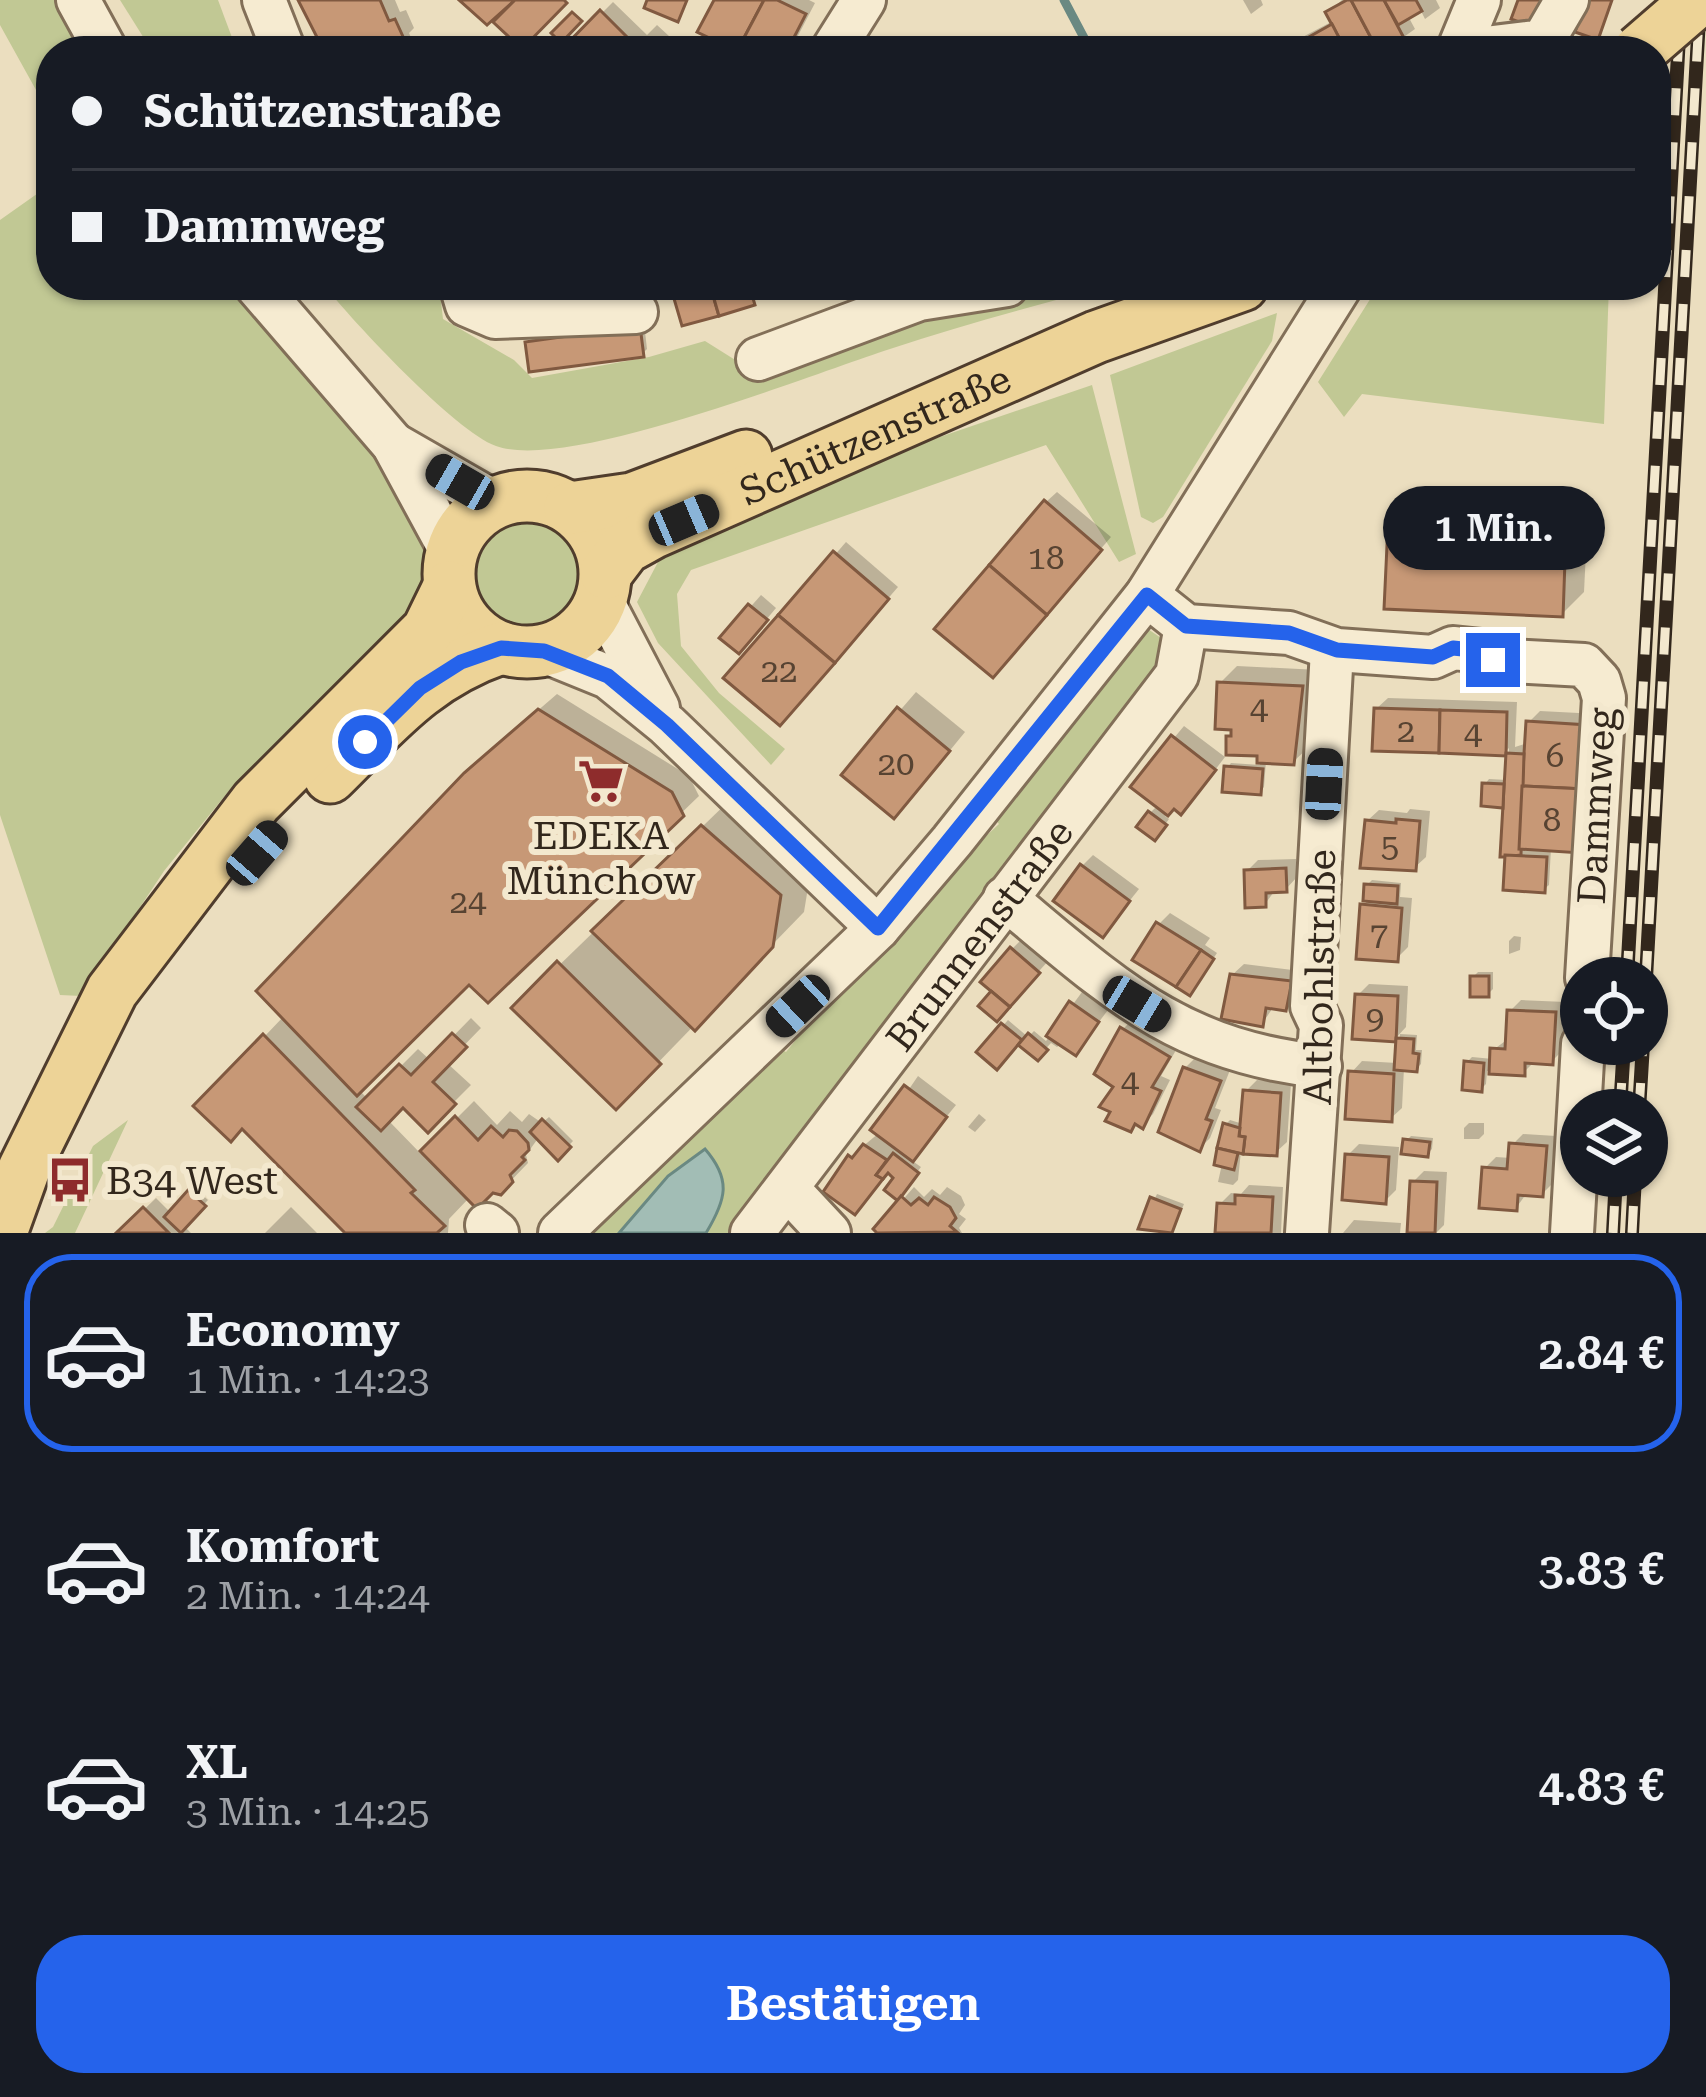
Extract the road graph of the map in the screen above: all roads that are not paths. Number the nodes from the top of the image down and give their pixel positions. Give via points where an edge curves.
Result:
1 (78, 0) edge
2 (264, 0) edge
3 (863, 0) edge
4 (1479, 0) edge
5 (1567, 0) edge
6 (1698, 0) edge
7 (98, 36) edge
8 (278, 36) edge
9 (841, 36) edge
10 (1465, 36) edge
11 (1546, 36) edge
12 (1657, 36) edge
13 (269, 300) edge
14 (466, 300) edge
15 (916, 300) edge
16 (1202, 300) edge
17 (1332, 300) edge
18 (636, 312) dead end
19 (1087, 341) junction
20 (758, 359) dead end
21 (393, 444) junction
22 (494, 502) junction
23 (570, 508) junction
24 (450, 569) junction
25 (604, 586) junction
26 (1147, 595) junction
27 (1186, 626) junction
28 (522, 650) junction
29 (1332, 650) junction
30 (667, 725) junction
31 (1005, 898) junction
32 (878, 928) junction
33 (1588, 957) edge
34 (83, 1055) junction
35 (1582, 1065) edge
36 (1320, 1066) junction
37 (787, 1188) junction
38 (1, 1233) edge
39 (560, 1233) edge
40 (752, 1233) edge
41 (829, 1233) edge
42 (1307, 1233) edge
43 (1572, 1233) edge

1 - 7 street
2 - 8 street
3 - 9 street
4 - 10 street
5 - 11 street
6 - 12 main road, bridge
13 - 21 street
14 - 18 street via 495,317
15 - 20 street
16 - 19 main road, Schützenstraße
17 - 26 street
19 - 23 main road, Schützenstraße via 922,384 632,499
19 - 25 main road, Schützenstraße via 652,533 625,548
21 - 22 street
21 - 24 street
22 - 23 main road via 545,497
22 - 24 main road via 460,531
23 - 25 main road via 601,548
24 - 28 main road via 466,625
24 - 34 main road via 428,630 256,802 112,991
25 - 28 main road via 589,622 569,640
25 - 30 street
26 - 27 street
26 - 32 street
27 - 29 street, Dammweg via 1289,633
27 - 31 street, Brunnenstraße via 1177,675
28 - 30 street via 608,676
28 - 34 main road via 461,662 420,688 283,823
29 - 33 street, Dammweg via 1433,657 1453,648 1482,651 1493,660 1584,665 1599,681
29 - 36 street, Altbohlstraße via 1312,1006 1321,1025
30 - 32 street
31 - 36 street via 1137,1004 1189,1034 1267,1060
31 - 37 street, Brunnenstraße
32 - 39 street via 642,1137
34 - 38 main road
35 - 43 street
36 - 42 street, Altbohlstraße
37 - 40 street, Brunnenstraße
37 - 41 street

